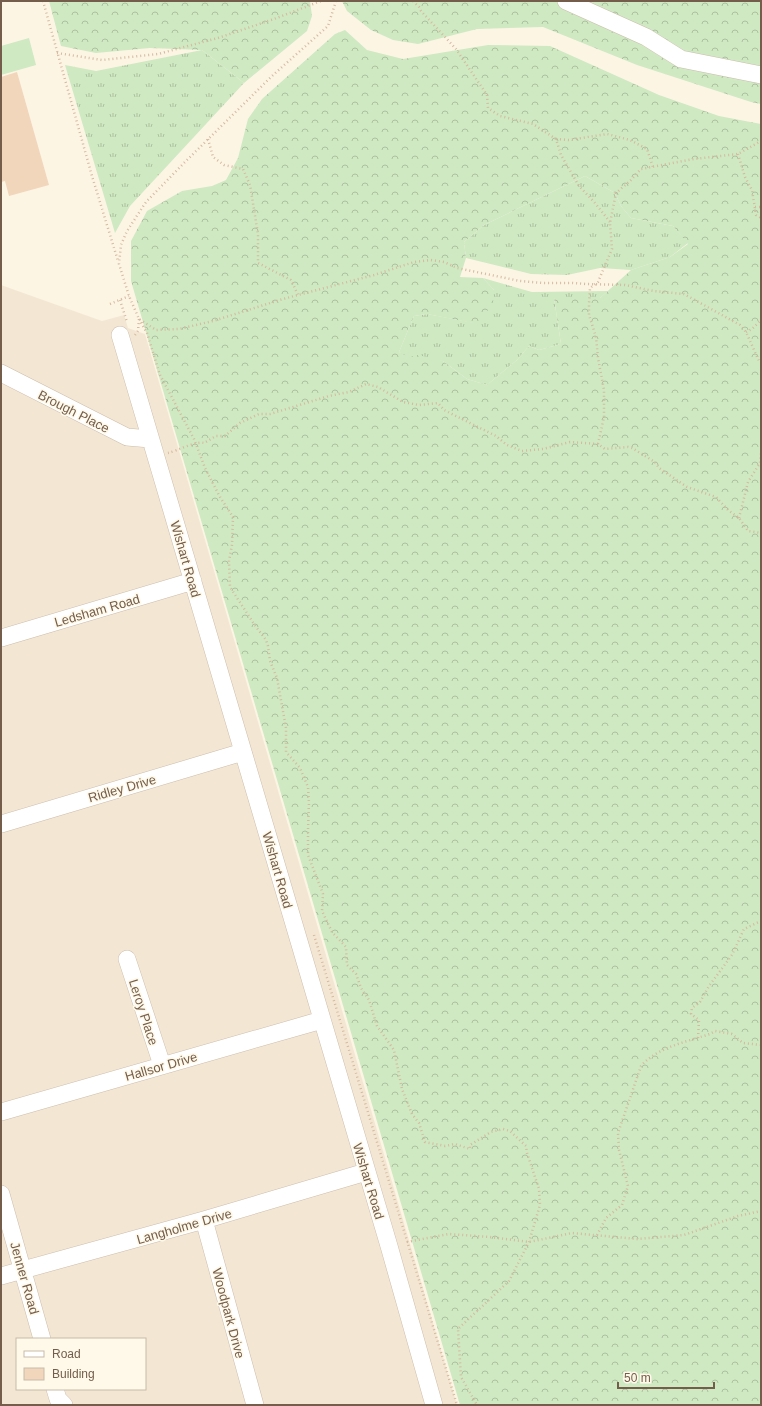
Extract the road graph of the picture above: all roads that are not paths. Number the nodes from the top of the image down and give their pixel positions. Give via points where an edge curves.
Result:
1 (566, 1) edge
2 (761, 75) edge
3 (126, 337) road end
4 (1, 373) edge
5 (150, 439) junction
6 (193, 582) junction
7 (1, 638) edge
8 (243, 752) junction
9 (1, 824) edge
10 (127, 959) dead end
11 (322, 1020) junction
12 (162, 1066) junction
13 (1, 1112) edge
14 (366, 1172) junction
15 (1, 1194) edge
16 (204, 1220) junction
17 (22, 1270) junction
18 (1, 1276) edge
19 (42, 1338) edge
20 (55, 1390) edge
21 (64, 1405) edge
22 (255, 1405) edge
23 (434, 1405) edge

1 - 2 street via 646,37 681,59
3 - 5 street, Wishart Road
4 - 5 street, Brough Place via 127,437
5 - 6 street, Wishart Road
6 - 7 street, Ledsham Road
6 - 8 street, Wishart Road
8 - 9 street, Ridley Drive
8 - 11 street, Wishart Road
10 - 12 street, Leroy Place
11 - 12 street, Hallsor Drive
11 - 14 street, Wishart Road
12 - 13 street, Hallsor Drive
14 - 16 street, Langholme Drive
14 - 23 street, Wishart Road
15 - 17 street, Jenner Road
16 - 17 street, Langholme Drive
16 - 22 street, Woodpark Drive
17 - 18 street, Langholme Drive
17 - 19 street, Jenner Road
20 - 21 street via 58,1399

